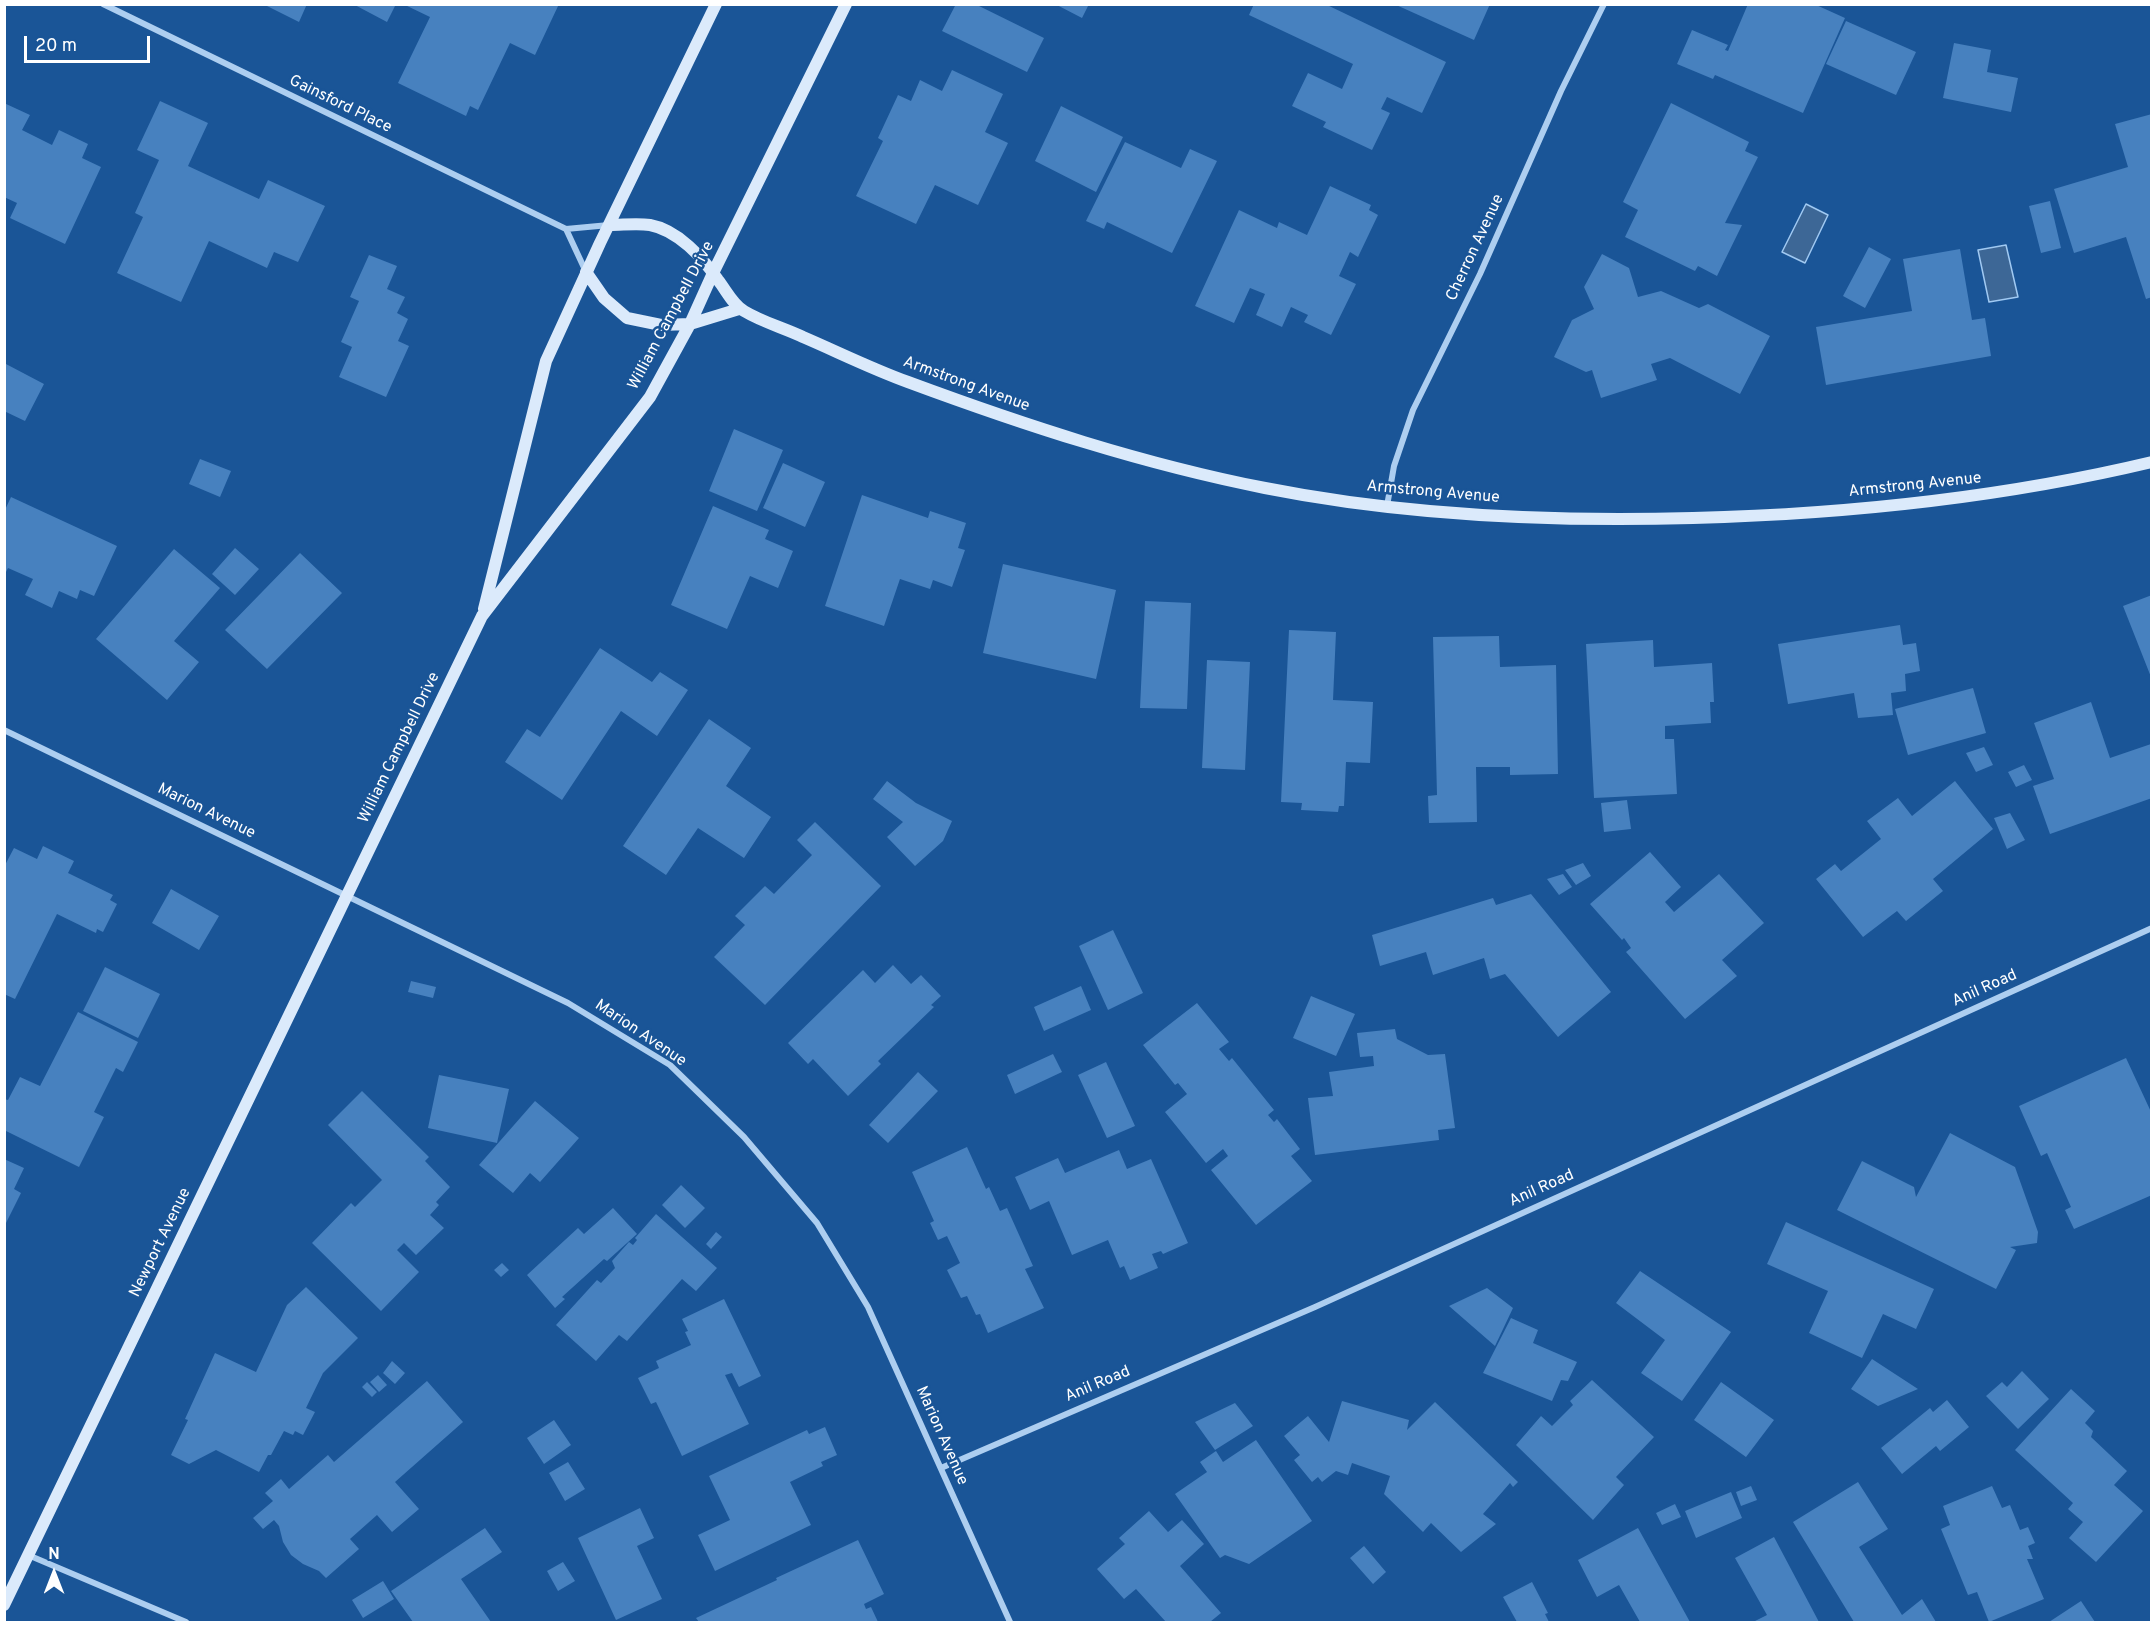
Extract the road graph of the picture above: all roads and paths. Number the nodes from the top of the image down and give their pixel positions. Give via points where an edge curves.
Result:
1 (103, 4) edge
2 (716, 4) edge
3 (846, 4) edge
4 (1604, 4) edge
5 (610, 225) junction
6 (566, 229) junction
7 (586, 272) junction
8 (714, 273) junction
9 (739, 309) junction
10 (690, 324) junction
11 (2151, 462) edge
12 (1386, 508) junction
13 (482, 616) junction
14 (4, 730) edge
15 (347, 896) junction
16 (2151, 928) edge
17 (941, 1468) junction
18 (28, 1555) junction
19 (4, 1605) edge
20 (186, 1623) edge
21 (1011, 1623) edge

1 - 6 street, Gainsford Place
2 - 5 street, William Campbell Drive
3 - 8 street, William Campbell Drive
4 - 12 street, Cherron Avenue via 1413,410 1394,466
5 - 6 street
5 - 7 street, William Campbell Drive
5 - 8 street via 649,225 666,230
6 - 7 street
7 - 10 street via 604,298 627,318
7 - 13 street, William Campbell Drive via 546,361
8 - 9 street
8 - 10 street, William Campbell Drive
9 - 10 street
9 - 12 street, Armstrong Avenue via 902,380 1042,430 1148,461 1265,488
10 - 13 street, William Campbell Drive via 644,405
11 - 12 street, Armstrong Avenue via 1996,493 1881,508 1753,516 1621,520
13 - 15 street, William Campbell Drive
14 - 15 street, Marion Avenue
15 - 17 street, Marion Avenue via 568,1002 669,1065 744,1137 817,1223 868,1307
15 - 18 street, Newport Avenue
16 - 17 street, Anil Road via 1315,1307
17 - 21 street, Marion Avenue
18 - 19 street, Newport Avenue
18 - 20 street

